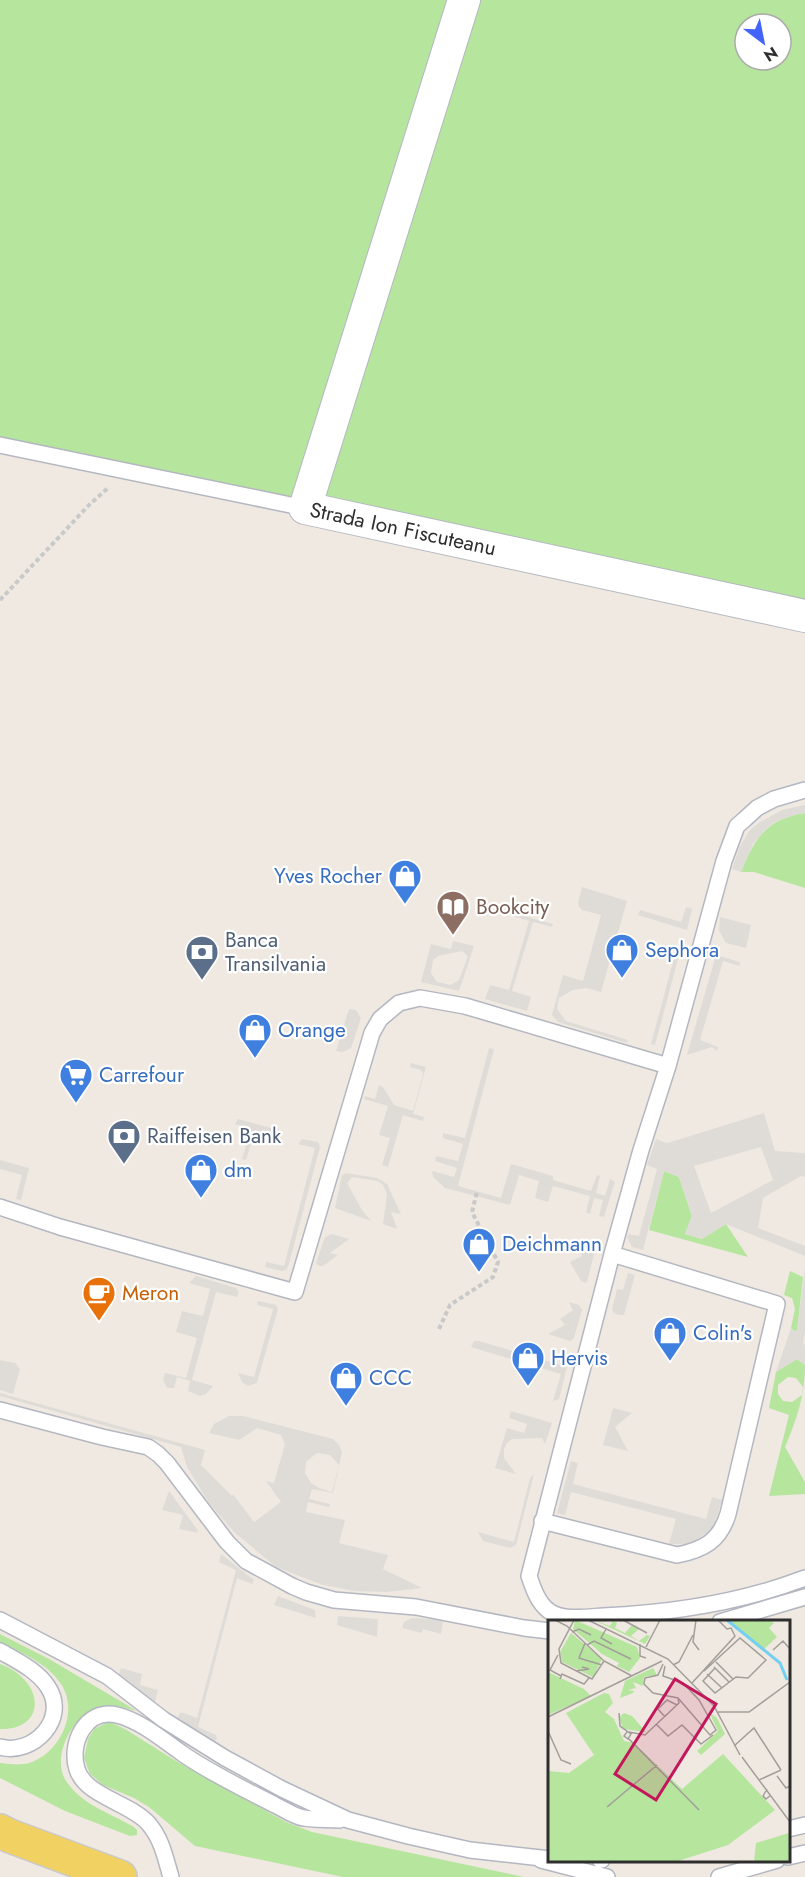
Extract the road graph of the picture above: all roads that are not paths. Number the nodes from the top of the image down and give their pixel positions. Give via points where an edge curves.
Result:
1 (464, 0) edge
2 (0, 445) edge
3 (305, 508) junction
4 (805, 616) edge
5 (805, 790) edge
6 (668, 1066) junction
7 (0, 1207) edge
8 (612, 1254) junction
9 (0, 1410) edge
10 (542, 1521) junction
11 (805, 1578) edge
12 (805, 1598) edge
13 (0, 1620) edge
14 (727, 1620) edge
15 (548, 1630) edge
16 (0, 1651) edge
17 (0, 1747) edge
18 (348, 1820) junction
19 (805, 1825) edge
20 (790, 1829) edge
21 (0, 1831) edge
22 (805, 1853) edge
23 (790, 1857) edge
24 (542, 1858) edge
25 (556, 1862) edge
26 (602, 1862) edge
27 (770, 1862) edge
28 (120, 1877) edge
29 (171, 1877) edge
30 (609, 1877) edge
31 (720, 1877) edge

1 - 3 street
2 - 3 lane, Strada Ion Fiscuteanu
3 - 4 street, Strada Ion Fiscuteanu
5 - 6 lane via 774,798 737,826
6 - 7 lane via 465,1006 420,998 399,1003 380,1019 372,1033 295,1292
6 - 8 lane
8 - 10 lane
8 - 10 lane via 777,1304 728,1514 714,1540 700,1550 677,1555
9 - 15 lane via 148,1447 167,1463 214,1527 246,1561 306,1592 334,1600 416,1607
10 - 11 lane via 529,1576 538,1598 550,1612 576,1617 650,1614 715,1604
12 - 14 lane
13 - 18 lane via 107,1676 164,1720 225,1758
16 - 17 lane via 39,1676 55,1706 49,1727 41,1737 14,1749
18 - 24 lane via 470,1850
18 - 29 lane via 302,1818 190,1758 133,1720 102,1715 82,1729 75,1742 78,1773 98,1793 147,1822 160,1840
19 - 20 lane
21 - 28 main road
22 - 23 lane
25 - 30 lane
26 - 30 lane
27 - 31 lane

